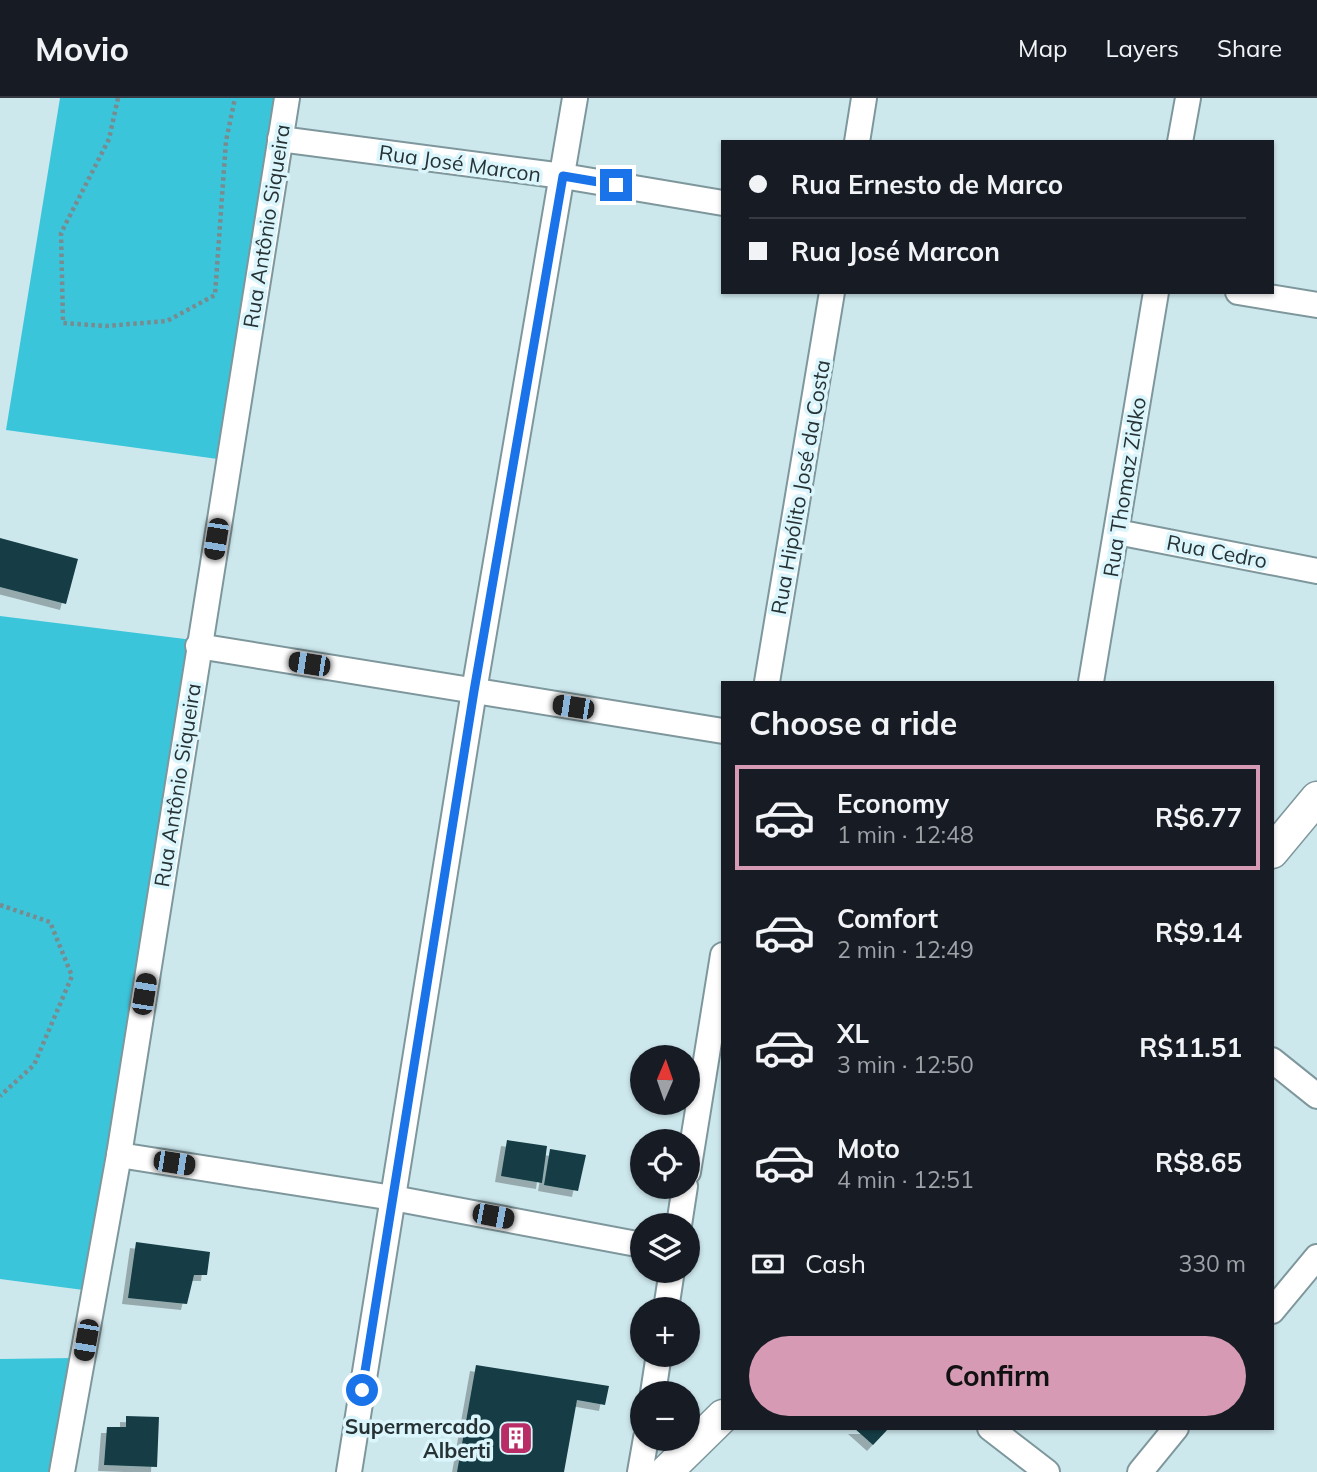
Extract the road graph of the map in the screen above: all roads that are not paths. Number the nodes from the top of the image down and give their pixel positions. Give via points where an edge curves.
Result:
1 (287, 98) edge
2 (575, 98) edge
3 (864, 98) edge
4 (1188, 98) edge
5 (280, 139) junction
6 (857, 140) edge
7 (1180, 140) edge
8 (563, 176) junction
9 (721, 203) edge
10 (832, 294) edge
11 (1156, 294) edge
12 (1250, 294) edge
13 (1317, 305) edge
14 (1117, 532) junction
15 (1317, 571) edge
16 (198, 646) junction
17 (767, 681) edge
18 (1091, 681) edge
19 (474, 691) junction
20 (721, 731) edge
21 (1317, 798) edge
22 (1284, 822) edge
23 (1274, 847) edge
24 (721, 967) edge
25 (1274, 1062) edge
26 (1317, 1096) edge
27 (695, 1129) edge
28 (119, 1155) junction
29 (393, 1198) junction
30 (630, 1243) edge
31 (1317, 1257) edge
32 (1274, 1309) edge
33 (721, 1418) edge
34 (993, 1430) edge
35 (1174, 1430) edge
36 (644, 1451) edge
37 (62, 1472) edge
38 (349, 1472) edge
39 (640, 1472) edge
40 (666, 1472) edge
41 (1048, 1472) edge
42 (1140, 1472) edge

1 - 5 street, Rua Antônio Siqueira
2 - 8 street
3 - 6 street
4 - 7 street
5 - 8 street, Rua José Marcon
5 - 16 street, Rua Antônio Siqueira
8 - 9 street, Rua José Marcon
8 - 19 street
10 - 17 street, Rua Hipólito José da Costa
11 - 14 street, Rua Thomaz Zidko
12 - 13 street
14 - 15 street, Rua Cedro
14 - 18 street, Rua Thomaz Zidko
16 - 19 street
16 - 28 street, Rua Antônio Siqueira
19 - 20 street
19 - 29 street
21 - 22 street
22 - 23 street
24 - 27 street
25 - 26 street
28 - 29 street
28 - 37 street, Rua Antônio Siqueira
29 - 30 street
29 - 38 street
31 - 32 street
33 - 40 street
34 - 41 street
35 - 42 street
36 - 39 street

